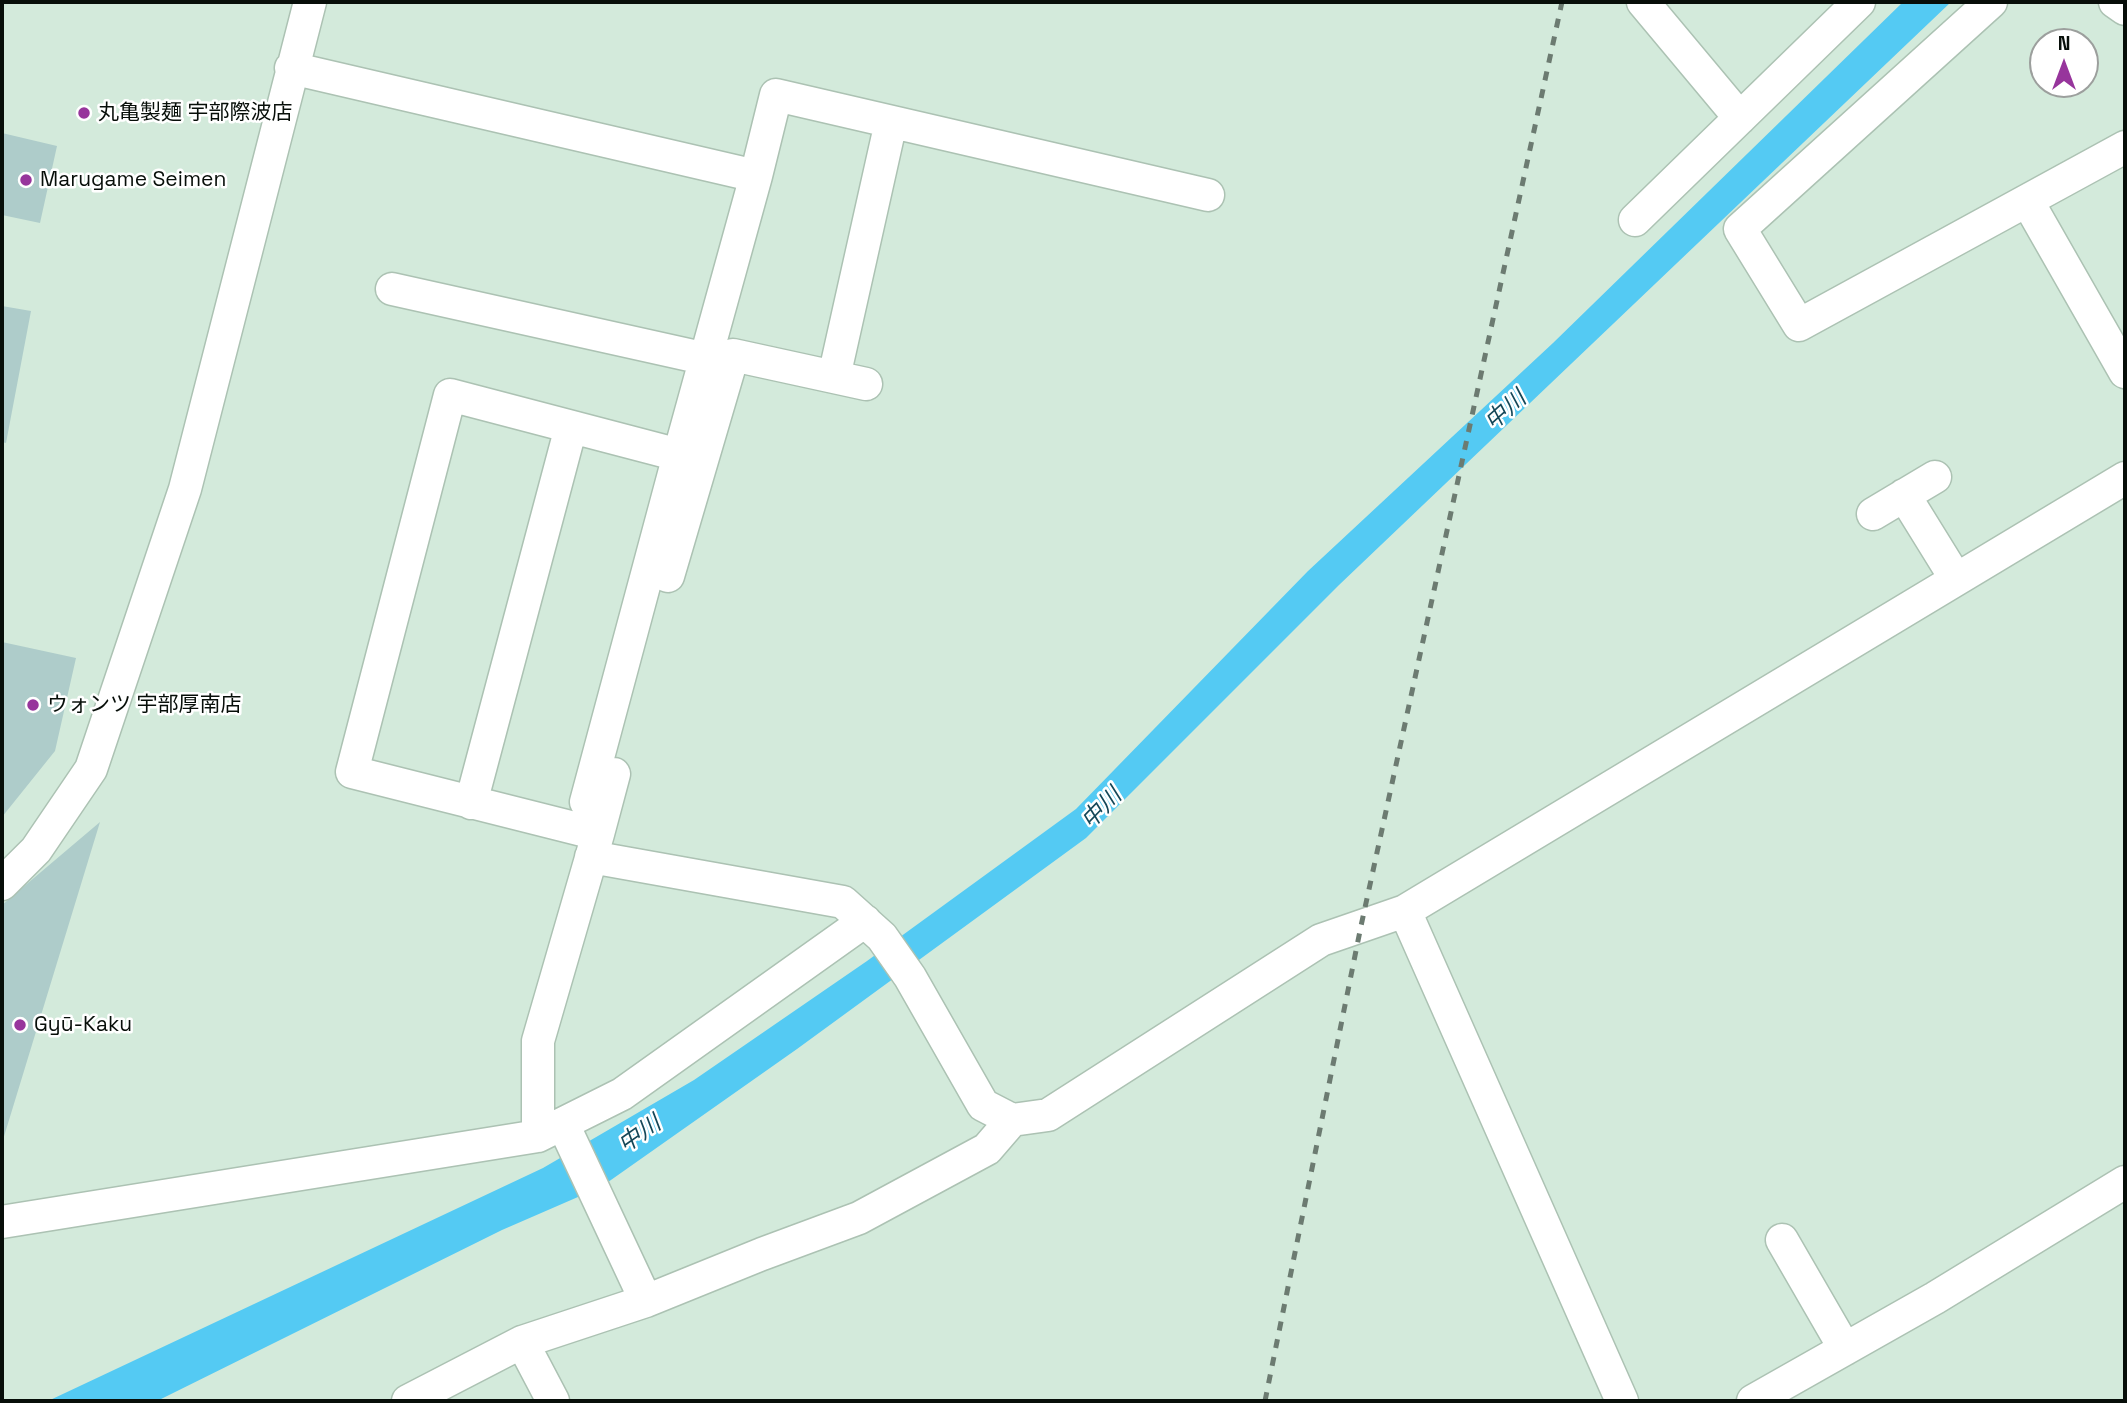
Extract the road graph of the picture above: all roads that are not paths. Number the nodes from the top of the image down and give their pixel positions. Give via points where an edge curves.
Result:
1 (310, 2) edge
2 (1643, 2) edge
3 (1859, 2) edge
4 (1991, 2) edge
5 (2115, 2) edge
6 (2125, 9) edge
7 (292, 68) junction
8 (1740, 118) junction
9 (891, 122) junction
10 (2125, 147) edge
11 (757, 176) junction
12 (1208, 195) dead end
13 (2028, 202) junction
14 (1634, 220) dead end
15 (392, 289) dead end
16 (707, 359) junction
17 (2125, 372) edge
18 (834, 377) junction
19 (866, 384) dead end
20 (571, 427) junction
21 (679, 454) junction
22 (1935, 477) dead end
23 (2125, 478) edge
24 (1904, 495) junction
25 (1874, 514) dead end
26 (1956, 579) junction
27 (586, 802) dead end
28 (471, 803) junction
29 (595, 846) junction
30 (2, 884) edge
31 (1405, 911) junction
32 (874, 929) junction
33 (1012, 1120) junction
34 (556, 1131) junction
35 (2125, 1182) edge
36 (2, 1222) edge
37 (1782, 1240) dead end
38 (646, 1301) junction
39 (522, 1342) junction
40 (1845, 1349) junction
41 (408, 1401) edge
42 (552, 1401) edge
43 (1622, 1401) edge
44 (1753, 1401) edge

1 - 7 street
2 - 8 street
3 - 8 street
4 - 13 street via 1740,229 1799,325
5 - 6 street
7 - 11 street
7 - 30 street via 185,489 91,769 36,850
8 - 14 street
9 - 11 street via 776,95
9 - 12 street
9 - 18 street
10 - 13 street
11 - 16 street
13 - 17 street
15 - 16 street
16 - 21 street
18 - 19 street
18 - 29 street via 733,355 638,679
20 - 21 street
20 - 28 street
20 - 28 street via 450,395 352,772
21 - 27 street
22 - 24 street
23 - 26 street
24 - 25 street
24 - 26 street
26 - 31 street
28 - 29 street
29 - 32 street via 843,902
29 - 34 street via 538,1041
31 - 33 street via 1321,940 1048,1115
31 - 43 street
32 - 33 street via 911,977 983,1105
32 - 34 street via 622,1094
33 - 38 street via 987,1149 859,1218
34 - 36 street
34 - 38 street via 600,1202
35 - 40 street
37 - 40 street
38 - 39 street
39 - 41 street
39 - 42 street
40 - 44 street

